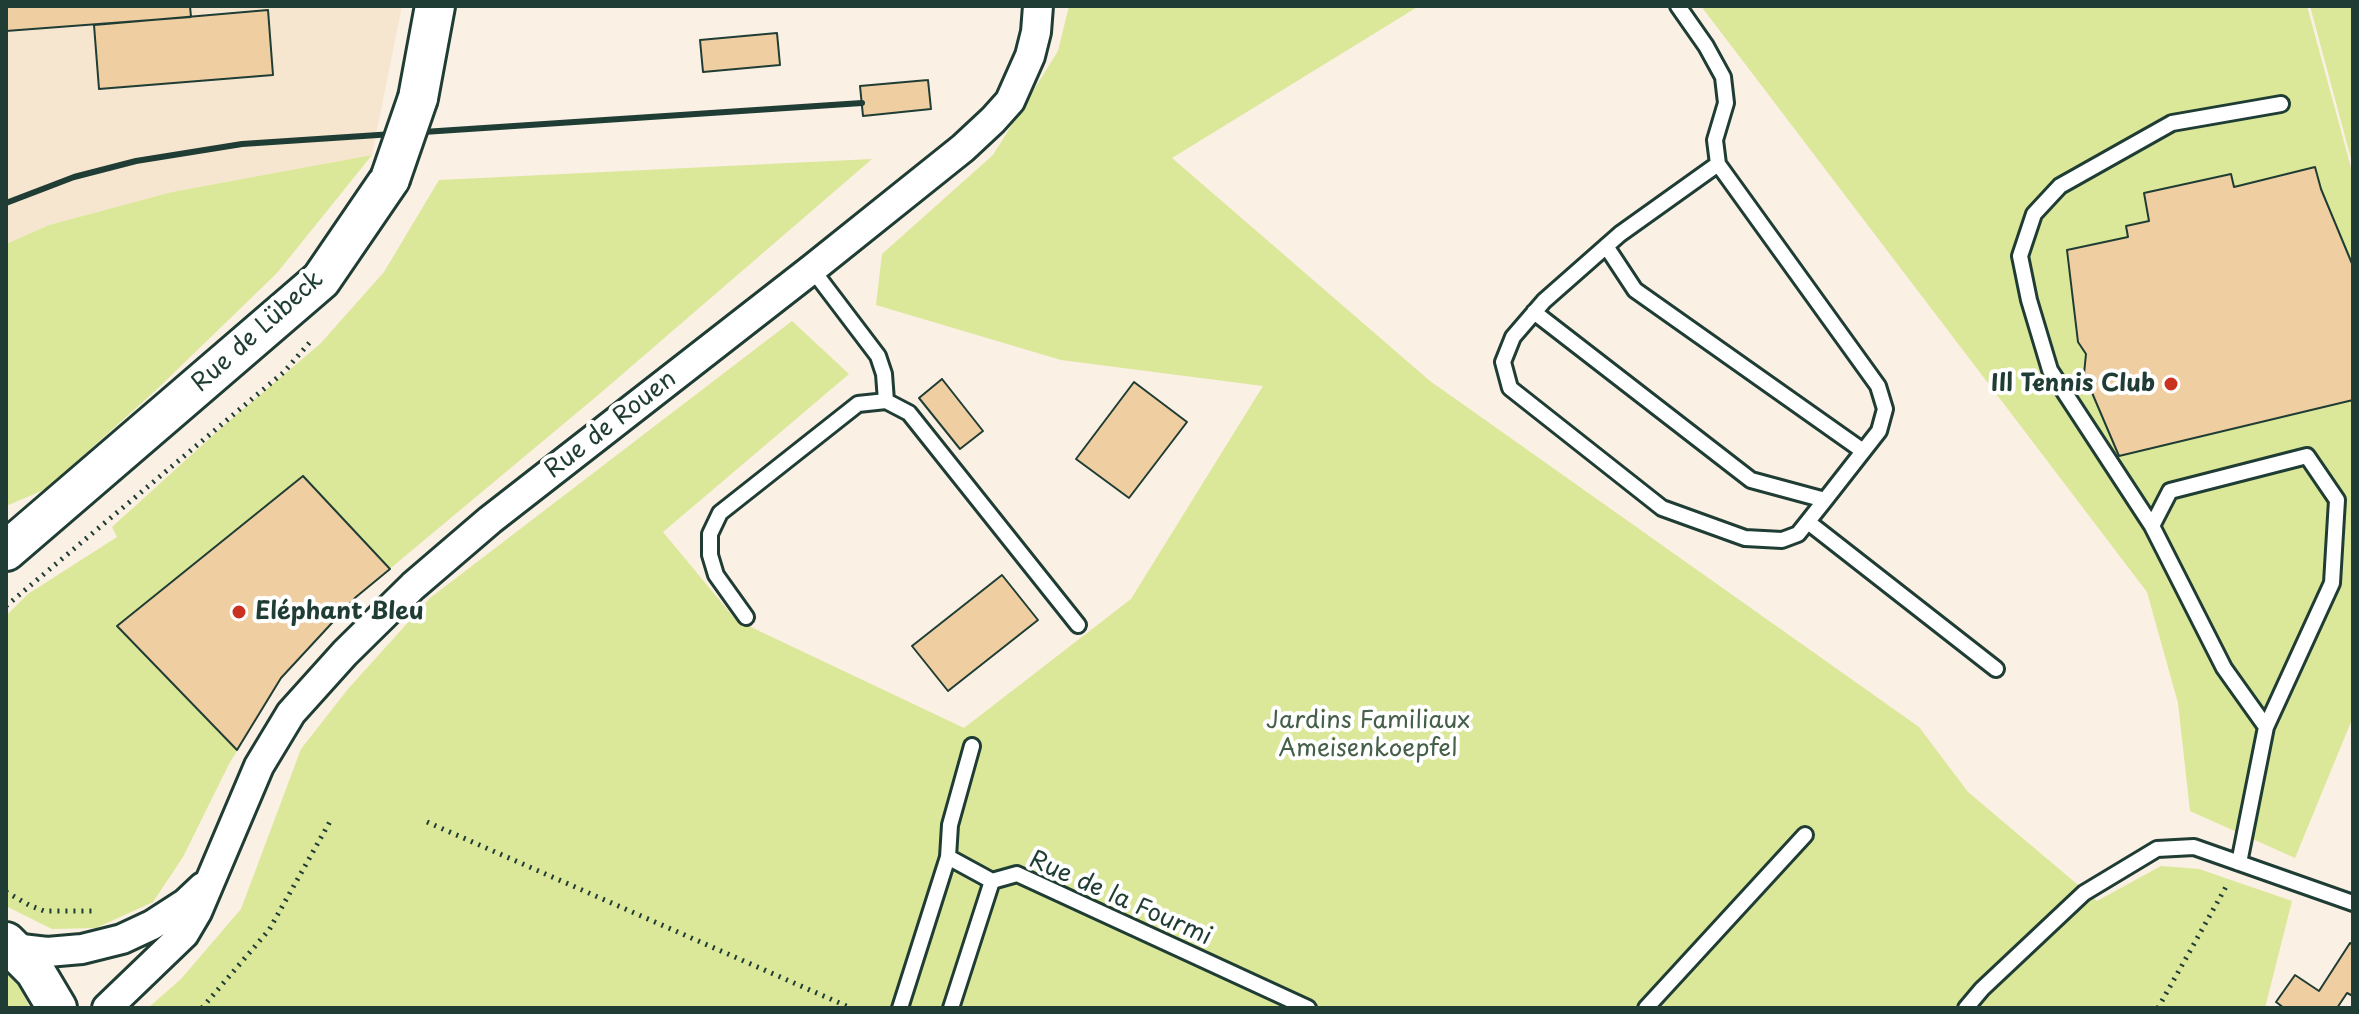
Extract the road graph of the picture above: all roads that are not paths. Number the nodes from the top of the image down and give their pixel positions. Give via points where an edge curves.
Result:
1 (435, 6) edge
2 (1038, 6) edge
3 (1678, 6) edge
4 (2281, 104) dead end
5 (1718, 164) junction
6 (1606, 246) junction
7 (812, 269) junction
8 (1534, 312) junction
9 (886, 401) junction
10 (1863, 451) junction
11 (1825, 500) junction
12 (1808, 522) junction
13 (2152, 526) junction
14 (6, 551) edge
15 (746, 617) dead end
16 (1078, 625) dead end
17 (1996, 669) dead end
18 (2266, 727) junction
19 (972, 746) dead end
20 (1805, 835) dead end
21 (948, 857) junction
22 (2239, 863) junction
23 (212, 878) junction
24 (992, 881) junction
25 (2353, 903) edge
26 (10, 945) edge
27 (57, 1008) edge
28 (107, 1008) edge
29 (900, 1008) edge
30 (951, 1008) edge
31 (1308, 1008) edge
32 (1646, 1008) edge
33 (1966, 1008) edge

1 - 14 main road, Rue de Lübeck, bridge via 418,98 390,179 321,280
2 - 7 street, Rue de Rouen via 1030,56 1010,101 963,148
3 - 5 lane via 1723,77 1726,103 1715,140
4 - 13 lane via 2172,123 2060,186 2034,214 2020,256 2050,370
5 - 6 lane
5 - 10 lane via 1878,386 1885,409 1879,431
6 - 8 lane
6 - 10 lane via 1635,290
7 - 9 lane via 878,356
7 - 23 street, Rue de Rouen via 490,520 345,653 291,713 259,766
8 - 11 lane via 1751,480
8 - 12 lane via 1513,337 1503,362 1510,388 1662,508 1745,538 1782,540 1798,534
9 - 15 lane via 858,404 720,513 710,534 710,555 716,575
9 - 16 lane via 909,413
10 - 11 lane
11 - 12 lane
12 - 17 lane
13 - 18 lane via 2224,668
13 - 18 lane via 2170,491 2307,456 2337,500 2332,583
18 - 22 lane
19 - 21 lane via 950,825
20 - 32 lane
21 - 24 lane
21 - 29 lane
22 - 25 lane
22 - 33 lane via 2194,847 2157,849 2084,893
23 - 26 street, Rue de Rouen via 186,903 122,939 47,952
23 - 28 street, Rue de Rouen via 184,934
24 - 30 lane, Rue de la Fourmi
24 - 31 lane, Rue de la Fourmi via 1017,874
26 - 27 main road via 35,971

